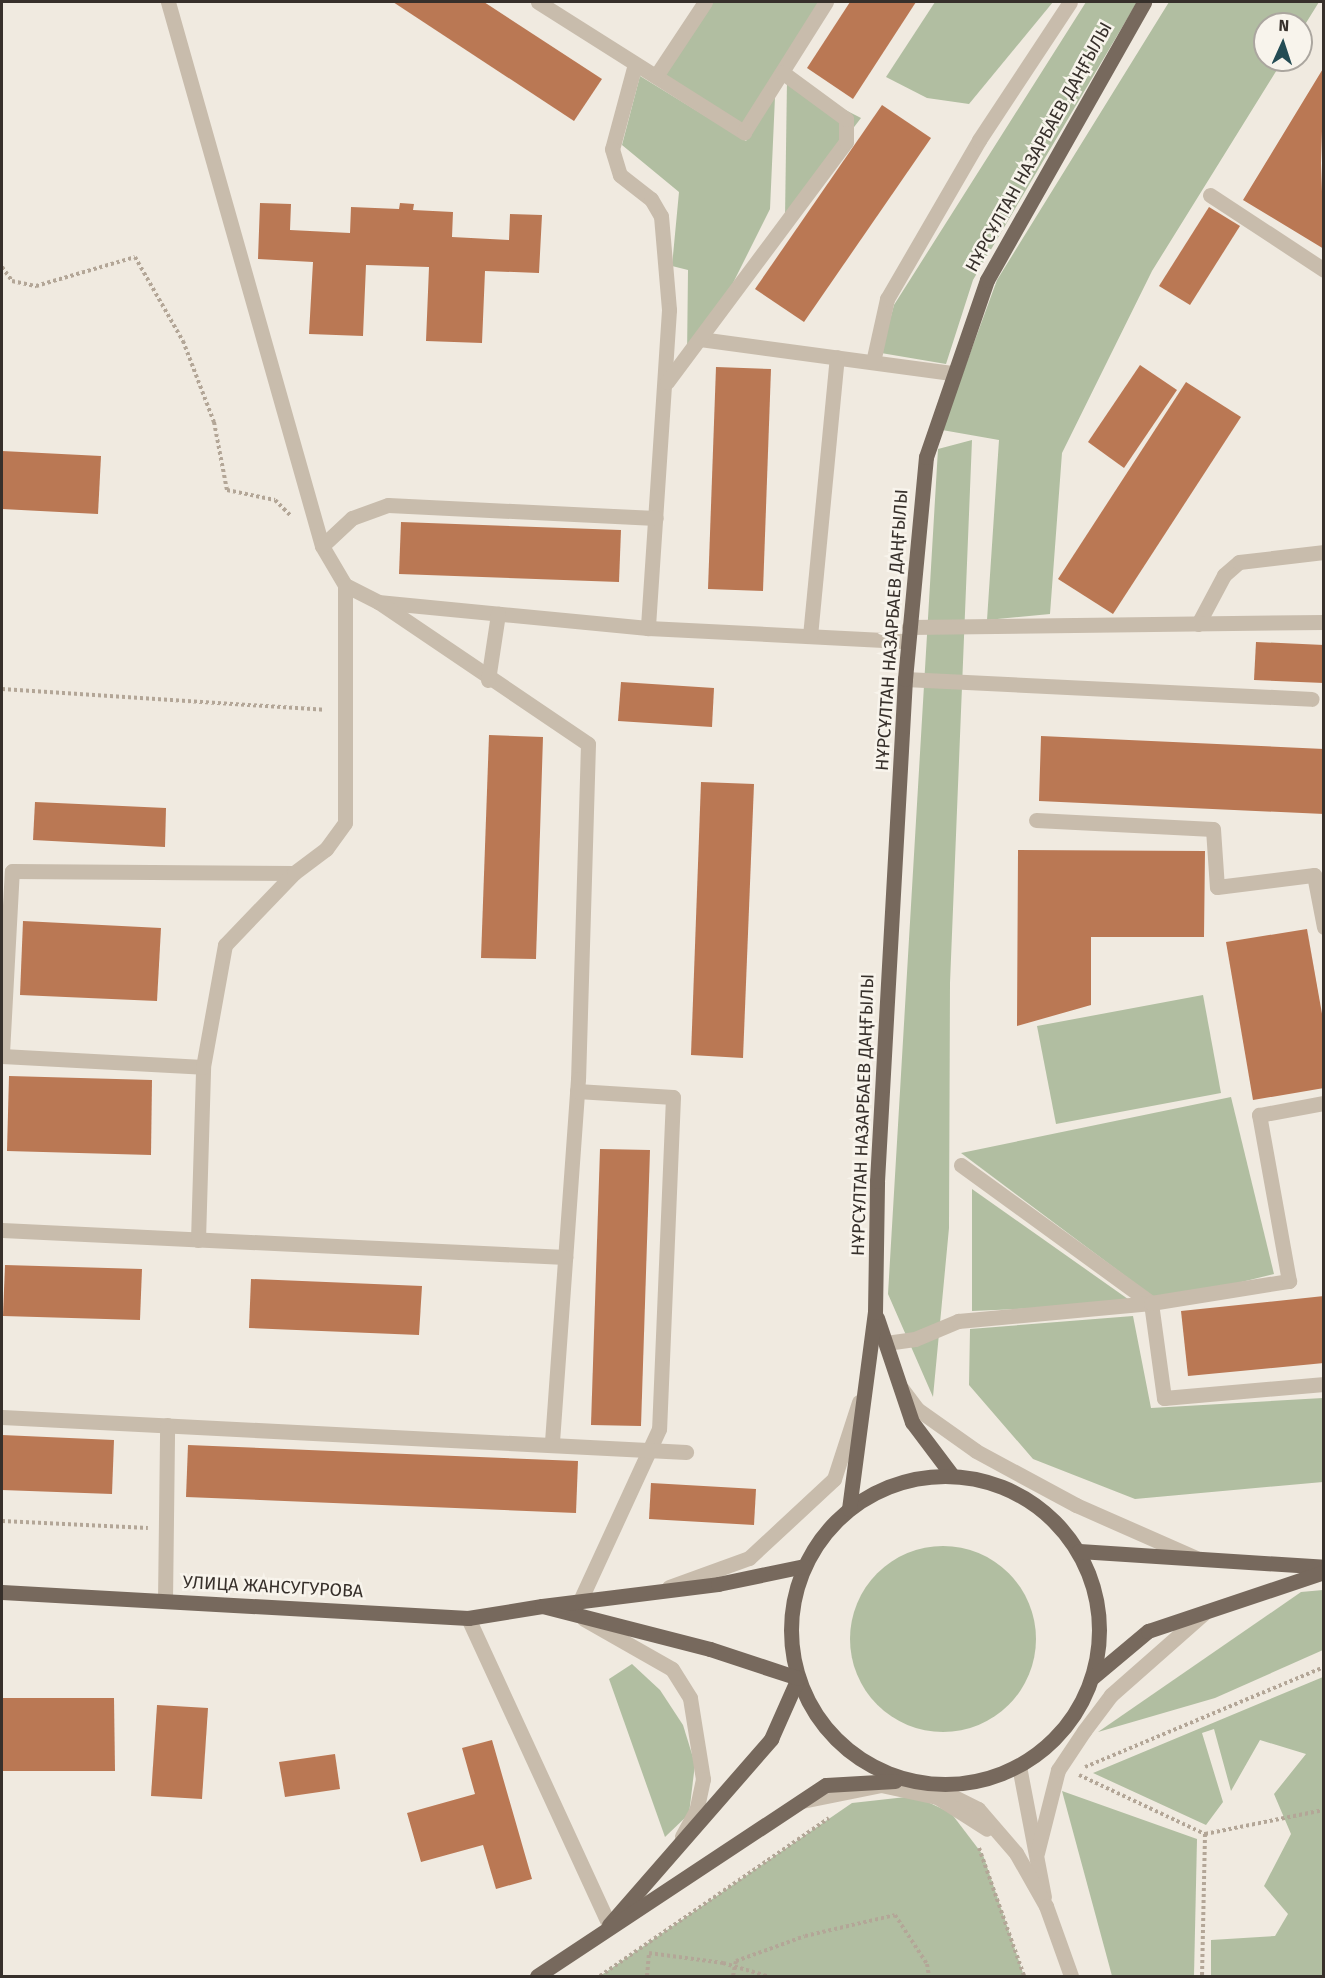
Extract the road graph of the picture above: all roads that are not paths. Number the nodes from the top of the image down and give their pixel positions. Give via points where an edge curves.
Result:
1 (168, 2) edge
2 (538, 2) edge
3 (705, 2) edge
4 (826, 2) edge
5 (1070, 2) edge
6 (1144, 2) edge
7 (555, 6) edge
8 (635, 64) junction
9 (782, 72) junction
10 (656, 76) junction
11 (1210, 195) dead end
12 (1323, 270) edge
13 (700, 339) junction
14 (837, 357) junction
15 (873, 362) junction
16 (950, 373) junction
17 (667, 382) junction
18 (656, 518) junction
19 (322, 546) junction
20 (1323, 552) edge
21 (345, 585) junction
22 (378, 602) junction
23 (498, 614) junction
24 (1323, 622) edge
25 (1198, 624) junction
26 (648, 628) junction
27 (908, 634) junction
28 (810, 636) junction
29 (488, 680) junction
30 (905, 680) junction
31 (1312, 699) dead end
32 (1036, 819) dead end
33 (294, 873) junction
34 (1323, 927) edge
35 (2, 1055) edge
36 (203, 1067) junction
37 (577, 1091) junction
38 (1323, 1103) edge
39 (961, 1165) dead end
40 (2, 1230) edge
41 (198, 1240) junction
42 (565, 1257) junction
43 (1151, 1303) junction
44 (876, 1312) junction
45 (886, 1343) junction
46 (868, 1377) junction
47 (1323, 1384) edge
48 (900, 1387) junction
49 (2, 1417) edge
50 (168, 1425) junction
51 (552, 1445) junction
52 (649, 1450) junction
53 (686, 1452) dead end
54 (952, 1475) junction
55 (849, 1509) junction
56 (1078, 1551) junction
57 (1201, 1560) junction
58 (804, 1566) junction
59 (1323, 1567) edge
60 (1323, 1572) edge
61 (2, 1592) edge
62 (657, 1592) junction
63 (165, 1601) junction
64 (578, 1608) junction
65 (1206, 1612) junction
66 (468, 1618) junction
67 (1093, 1677) junction
68 (798, 1678) junction
69 (1019, 1766) junction
70 (928, 1784) junction
71 (802, 1801) junction
72 (673, 1851) junction
73 (1016, 1853) junction
74 (1037, 1853) junction
75 (1046, 1905) junction
76 (609, 1925) junction
77 (537, 1977) edge
78 (1071, 1977) edge

1 - 19 street
2 - 7 street
3 - 10 street
4 - 9 street
5 - 15 street via 979,140 887,299
6 - 16 main road, НҰРСҰЛТАН НАЗАРБАЕВ ДАҢҒЫЛЫ via 992,270
7 - 8 street
8 - 10 street
8 - 17 street via 612,149 620,175 651,199 661,216 669,310
9 - 10 street via 744,132
9 - 13 street via 846,119 846,142
11 - 12 street
13 - 14 street
13 - 17 street
14 - 15 street
14 - 28 street
15 - 16 street
16 - 27 main road, НҰРСҰЛТАН НАЗАРБАЕВ ДАҢҒЫЛЫ via 926,457
17 - 18 street
18 - 19 street via 388,505 352,518
18 - 26 street
19 - 21 street
20 - 25 street via 1239,562 1224,575
21 - 22 street
21 - 33 street via 345,823 326,849
22 - 23 street
22 - 29 street
23 - 26 street
23 - 29 street
24 - 25 street
25 - 27 street
26 - 28 street
27 - 28 street
27 - 30 main road, НҰРСҰЛТАН НАЗАРБАЕВ ДАҢҒЫЛЫ
29 - 37 street via 588,744
30 - 31 street
30 - 44 main road, НҰРСҰЛТАН НАЗАРБАЕВ ДАҢҒЫЛЫ via 877,1181
32 - 34 street via 1213,829 1217,887 1314,875
33 - 35 street via 12,871
33 - 36 street via 225,945
35 - 36 street
36 - 41 street
37 - 42 street
37 - 52 street via 673,1097 658,1429
38 - 43 street via 1259,1115 1288,1281
39 - 43 street
40 - 41 street
41 - 42 street
42 - 51 street
43 - 45 street via 958,1321 915,1338
43 - 47 street via 1164,1398
44 - 45 main road
44 - 46 main road
45 - 48 main road
46 - 55 main road
46 - 62 street via 834,1479 749,1558
48 - 54 main road via 912,1422
48 - 57 street via 917,1409 976,1451 1076,1505
49 - 50 street
50 - 51 street
50 - 63 street
51 - 52 street
52 - 53 street
52 - 64 street
54 - 55 main road via 880,1490
54 - 56 main road via 1002,1486 1046,1512
55 - 58 main road via 823,1534
56 - 57 main road
56 - 67 main road via 1096,1602 1100,1634
57 - 59 main road
58 - 62 main road, УЛИЦА ЖАНСУГУРОВА
58 - 68 main road via 792,1611
60 - 65 main road
61 - 63 main road, УЛИЦА ЖАНСУГУРОВА
62 - 64 main road, УЛИЦА ЖАНСУГУРОВА
63 - 66 main road, УЛИЦА ЖАНСУГУРОВА
64 - 66 main road, УЛИЦА ЖАНСУГУРОВА via 542,1606
64 - 68 main road, УЛИЦА ЖАНСУГУРОВА
64 - 72 street via 672,1669 690,1698 703,1779 696,1811
65 - 67 main road via 1148,1631
65 - 74 street via 1111,1695 1084,1731 1058,1770
66 - 76 street
67 - 69 main road via 1076,1713 1051,1743
68 - 70 main road via 817,1717 847,1750 885,1773
68 - 72 main road via 771,1739
69 - 70 main road via 975,1782
69 - 74 street
70 - 71 main road via 865,1780 826,1785
70 - 73 street via 978,1809
71 - 73 street via 881,1785 937,1797
71 - 76 main road
72 - 76 main road
73 - 75 street
74 - 75 street
75 - 78 street
76 - 77 main road

